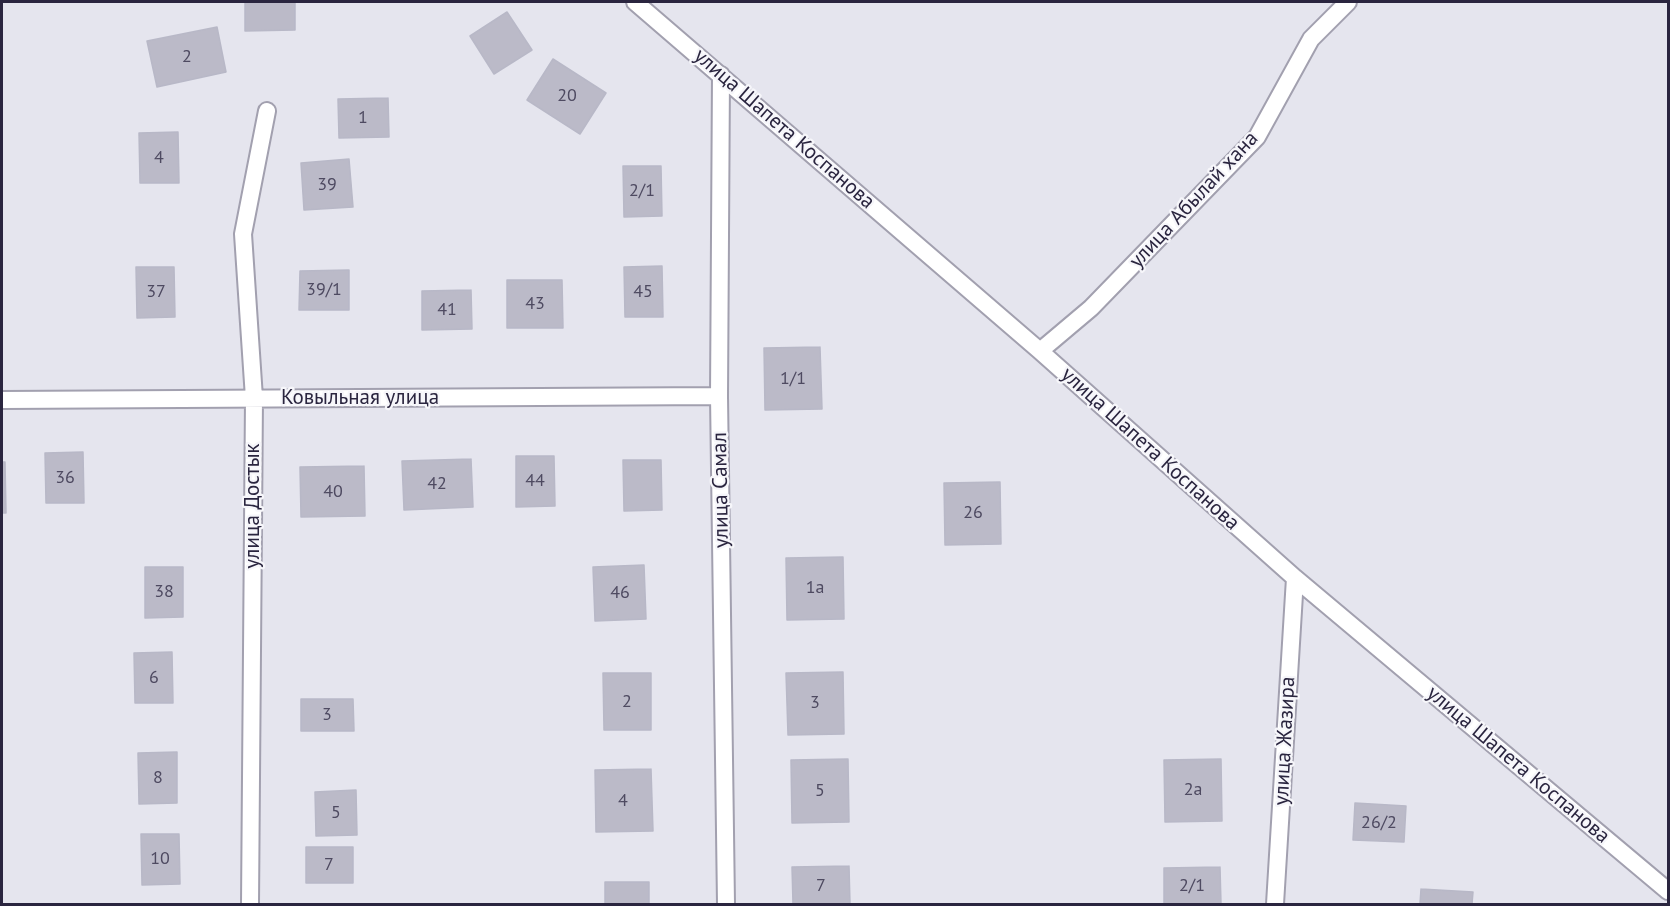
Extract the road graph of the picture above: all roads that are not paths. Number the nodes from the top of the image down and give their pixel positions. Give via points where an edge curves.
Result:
1 (635, 2) edge
2 (1348, 2) edge
3 (721, 75) junction
4 (267, 111) dead end
5 (1040, 351) junction
6 (720, 396) junction
7 (254, 398) junction
8 (2, 400) edge
9 (1295, 578) junction
10 (1668, 891) edge
11 (250, 904) edge
12 (726, 904) edge
13 (1275, 904) edge

1 - 3 street, улица Шапета Коспанова
2 - 5 street, улица Абылай хана via 1311,39 1257,137 1091,308
3 - 5 street, улица Шапета Коспанова
3 - 6 street, улица Самал
4 - 7 street, улица Достык via 243,234
5 - 9 street, улица Шапета Коспанова
6 - 7 street, Ковыльная улица
6 - 12 street, улица Самал
7 - 8 street, Ковыльная улица
7 - 11 street, улица Достык
9 - 10 street, улица Шапета Коспанова
9 - 13 street, улица Жазира

